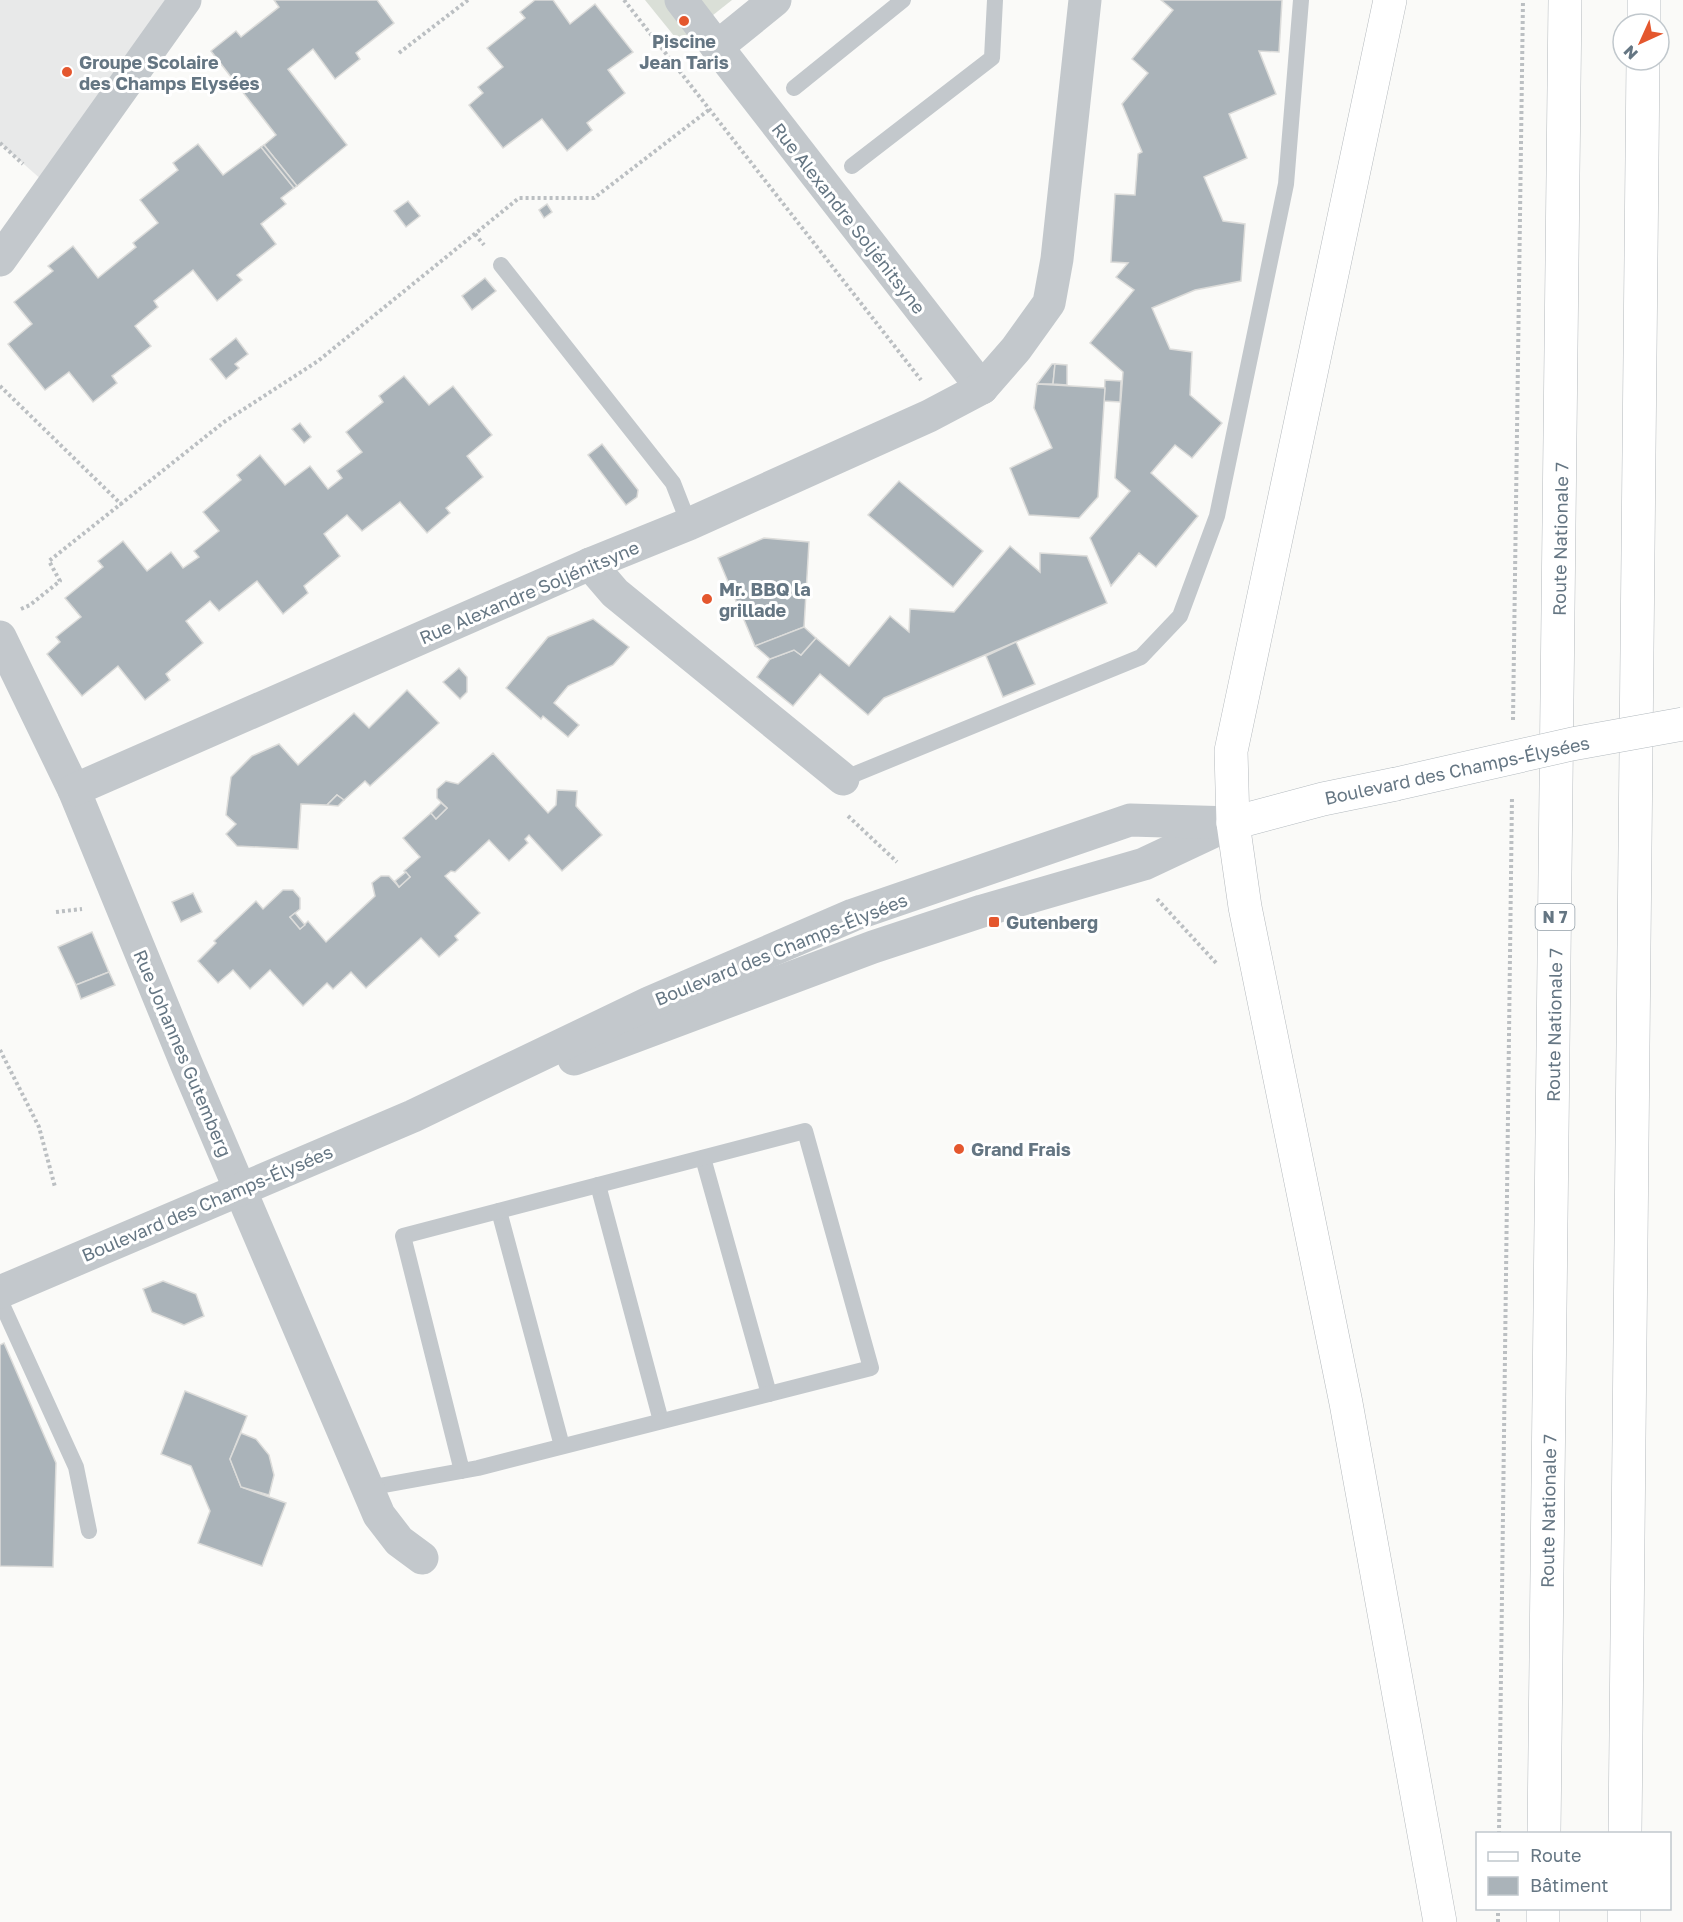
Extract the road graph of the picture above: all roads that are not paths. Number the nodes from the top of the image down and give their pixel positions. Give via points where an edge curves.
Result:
1 (185, 0) edge
2 (681, 0) edge
3 (775, 0) edge
4 (903, 0) edge
5 (995, 0) edge
6 (1085, 0) edge
7 (1301, 0) edge
8 (1390, 0) edge
9 (1565, 0) edge
10 (717, 47) junction
11 (1643, 72) edge
12 (794, 88) dead end
13 (852, 166) dead end
14 (0, 260) edge
15 (501, 265) dead end
16 (982, 388) junction
17 (689, 524) junction
18 (590, 564) junction
19 (5, 625) edge
20 (1683, 724) edge
21 (843, 778) joint
22 (74, 790) junction
23 (1233, 823) junction
24 (413, 1116) junction
25 (703, 1158) junction
26 (598, 1185) junction
27 (240, 1188) junction
28 (499, 1211) junction
29 (0, 1292) edge
30 (0, 1300) edge
31 (769, 1394) junction
32 (661, 1421) junction
33 (562, 1446) junction
34 (462, 1471) junction
35 (368, 1488) junction
36 (89, 1531) dead end
37 (422, 1558) dead end
38 (1544, 1832) edge
39 (1625, 1832) edge
40 (1440, 1922) edge

1 - 14 street
2 - 10 street, Rue Alexandre Soljénitsyne
3 - 10 street
4 - 12 lane
5 - 13 lane via 992,58
6 - 16 street, Rue Alexandre Soljénitsyne via 1049,303
7 - 21 lane via 1286,184 1217,516 1180,616 1141,657
8 - 23 main road via 1232,751
9 - 38 main road, Route Nationale 7 / N 7
10 - 16 street, Rue Alexandre Soljénitsyne
11 - 39 main road
15 - 17 lane via 673,483
16 - 17 street, Rue Alexandre Soljénitsyne via 929,416
17 - 18 street, Rue Alexandre Soljénitsyne
18 - 21 street via 615,593
18 - 22 street, Rue Alexandre Soljénitsyne
19 - 22 street, Rue Johannes Gutemberg
20 - 23 main road, Boulevard des Champs-Élysées, bridge via 1572,744
22 - 27 street, Rue Johannes Gutemberg
23 - 24 street, Boulevard des Champs-Élysées via 1144,864 873,947 665,1028
23 - 24 street, Boulevard des Champs-Élysées via 1130,820 853,915 649,1003
23 - 40 main road via 1245,907 1347,1403
24 - 27 street, Boulevard des Champs-Élysées
25 - 26 lane
25 - 31 lane
25 - 31 lane via 805,1131 871,1368
26 - 28 lane
26 - 32 lane
27 - 29 street, Boulevard des Champs-Élysées
27 - 35 street, Rue Johannes Gutemberg
28 - 33 lane
28 - 34 lane via 403,1236
30 - 36 lane via 76,1467
31 - 32 lane
32 - 33 lane
33 - 34 lane
34 - 35 lane
35 - 37 street, Rue Johannes Gutemberg via 379,1515 399,1541

